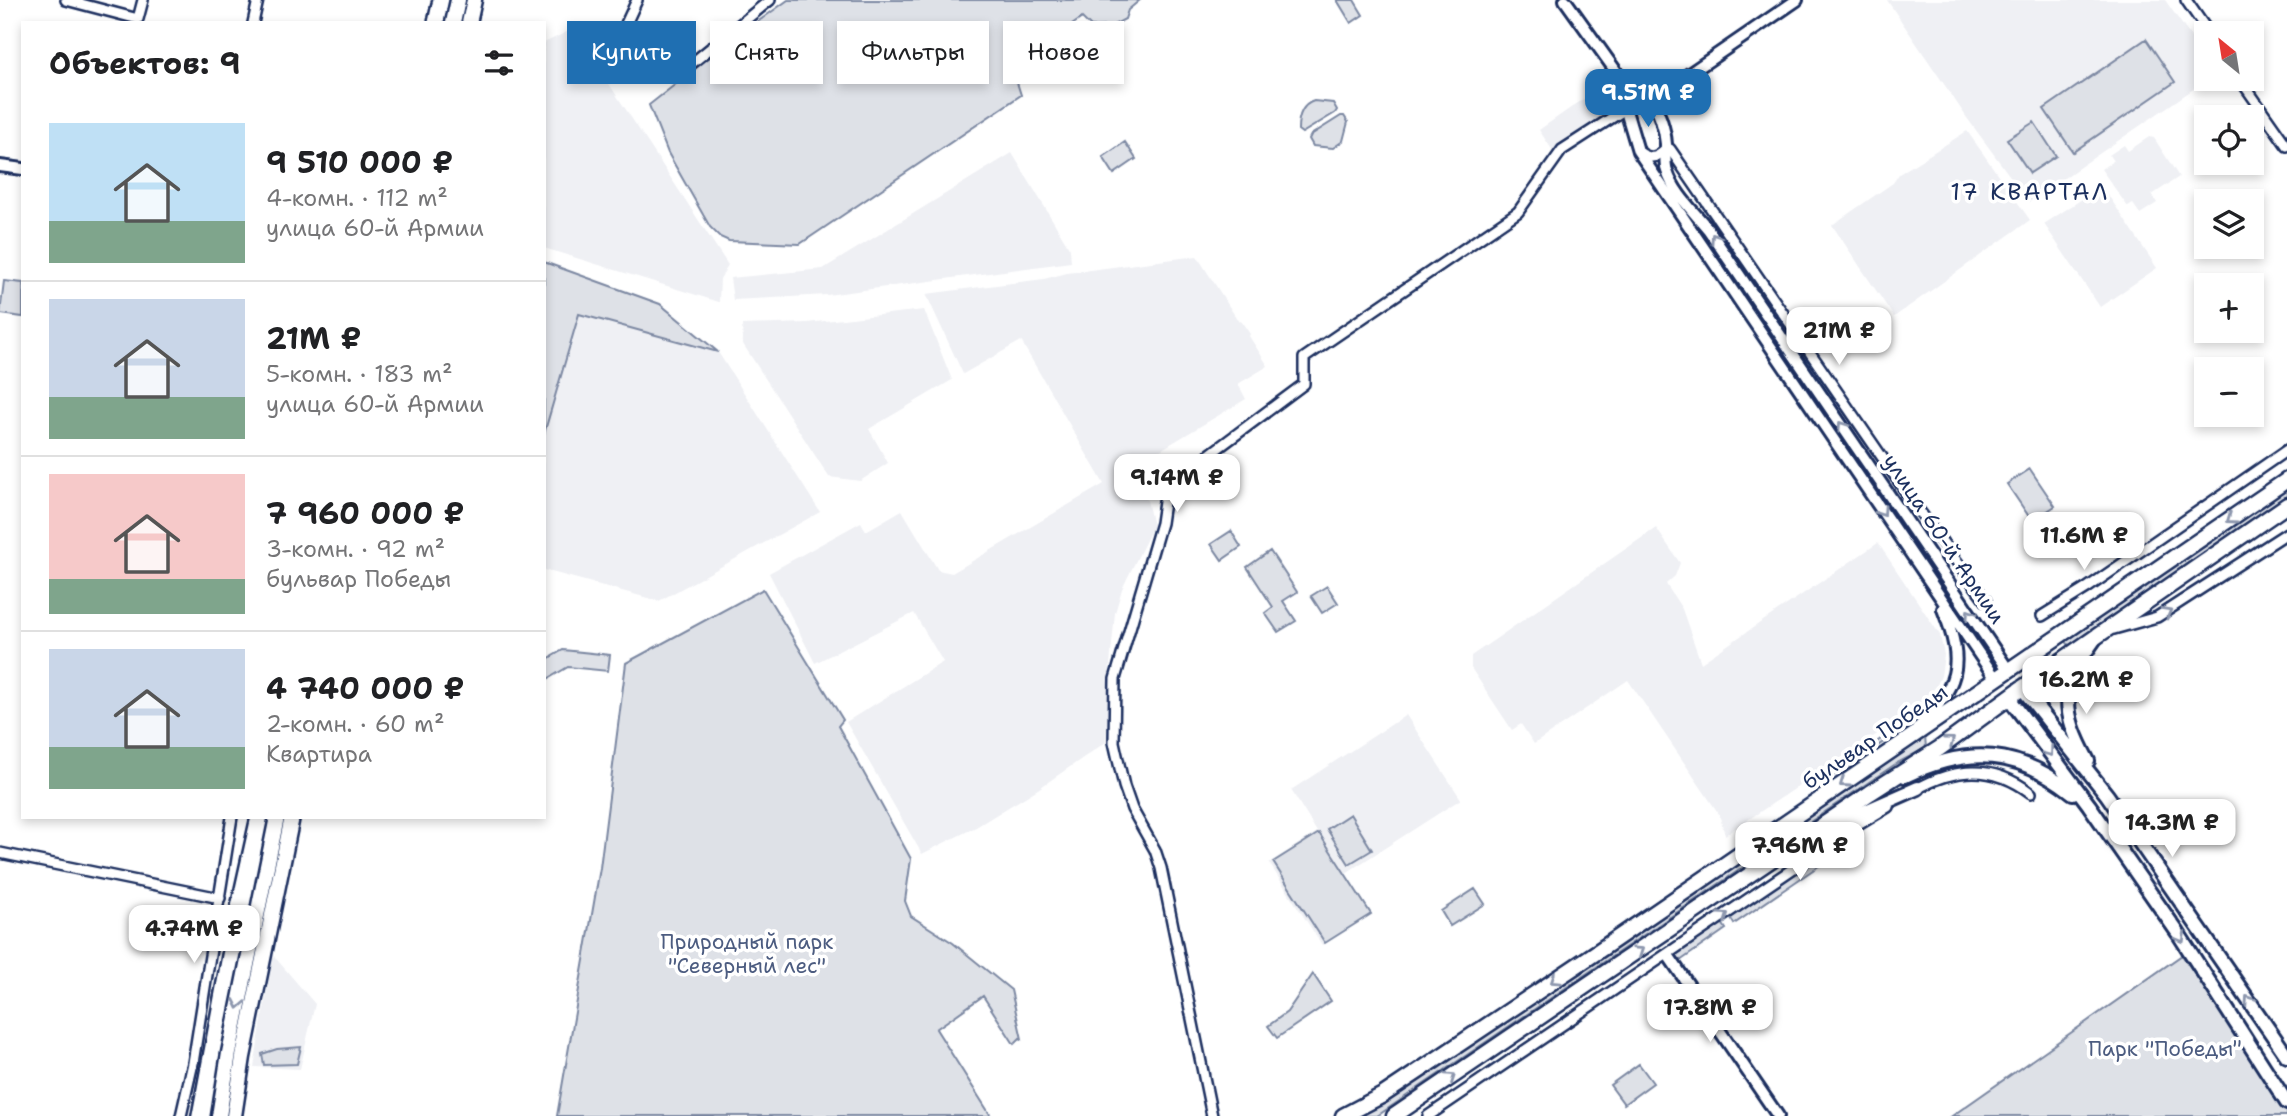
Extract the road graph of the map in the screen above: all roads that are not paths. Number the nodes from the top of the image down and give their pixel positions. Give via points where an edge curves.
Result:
1 (66, 0) edge
2 (143, 0) edge
3 (258, 0) edge
4 (458, 0) edge
5 (474, 0) edge
6 (637, 0) edge
7 (770, 0) edge
8 (1565, 0) edge
9 (1797, 0) edge
10 (2186, 0) edge
11 (253, 21) edge
12 (453, 21) edge
13 (469, 21) edge
14 (2201, 21) edge
15 (2248, 91) edge
16 (1635, 98) junction
17 (1649, 99) junction
18 (1627, 108) junction
19 (2287, 146) edge
20 (1638, 150) junction
21 (1667, 150) junction
22 (0, 166) edge
23 (21, 169) edge
24 (2287, 450) edge
25 (1870, 467) junction
26 (1857, 476) junction
27 (2287, 480) edge
28 (2287, 505) edge
29 (2287, 533) edge
30 (1937, 594) junction
31 (1986, 601) dead end
32 (2042, 617) dead end
33 (2100, 633) junction
34 (2002, 675) junction
35 (2022, 688) junction
36 (2009, 698) junction
37 (1901, 745) junction
38 (1918, 788) junction
39 (1870, 793) junction
40 (2031, 793) dead end
41 (2107, 795) junction
42 (2089, 805) junction
43 (232, 819) edge
44 (277, 819) edge
45 (292, 819) edge
46 (1805, 837) junction
47 (0, 853) edge
48 (220, 898) junction
49 (1668, 955) junction
50 (2287, 1056) edge
51 (2287, 1103) edge
52 (181, 1116) edge
53 (219, 1116) edge
54 (234, 1116) edge
55 (1212, 1116) edge
56 (1343, 1116) edge
57 (1394, 1116) edge
58 (1428, 1116) edge
59 (1778, 1116) edge

1 - 2 street via 138,19
3 - 11 street
4 - 12 main road
5 - 13 main road
6 - 7 street via 613,52 675,77
8 - 16 street
9 - 17 street
10 - 14 street
15 - 19 street
16 - 17 street
16 - 18 street
17 - 21 street, улица 60-й Армии via 1658,110
18 - 20 street, улица 60-й Армии
18 - 55 street via 1562,150 1518,212 1304,358 1304,384 1178,478 1165,495 1115,679 1114,742 1132,809 1161,868
20 - 21 street via 1648,157
20 - 26 street, улица 60-й Армии
25 -> 21 street, улица 60-й Армии via 1671,181
21 - 31 street
22 - 23 street
24 - 32 street
25 - 26 street
34 -> 25 street, улица 60-й Армии
26 -> 30 street, улица 60-й Армии
27 -> 34 main road, бульвар Победы
28 - 33 main road, бульвар Победы
33 -> 29 street via 2157,617
30 - 34 street, улица 60-й Армии
30 - 37 street via 1955,644 1955,673 1936,709
33 - 35 main road, бульвар Победы
33 - 41 main road via 2077,668 2068,705 2077,741
34 - 35 main road, улица 60-й Армии
34 - 36 main road, улица 60-й Армии
34 - 37 main road, бульвар Победы
35 - 36 main road, бульвар Победы
35 - 41 main road, улица 60-й Армии
39 -> 36 main road, бульвар Победы
36 -> 42 main road, улица 60-й Армии
37 -> 56 main road, бульвар Победы via 1394,1087
38 - 40 street via 1947,775 1981,772 2012,780
38 - 46 main road
49 -> 38 street
39 - 42 main road via 1933,765 1983,755 2031,765
39 - 46 main road, бульвар Победы
50 -> 41 main road, улица 60-й Армии
42 -> 51 main road, улица 60-й Армии
43 - 48 street
44 -> 53 main road
45 - 54 main road
57 -> 46 main road, бульвар Победы
47 - 48 street
48 - 52 street
49 - 58 street
49 - 59 street

